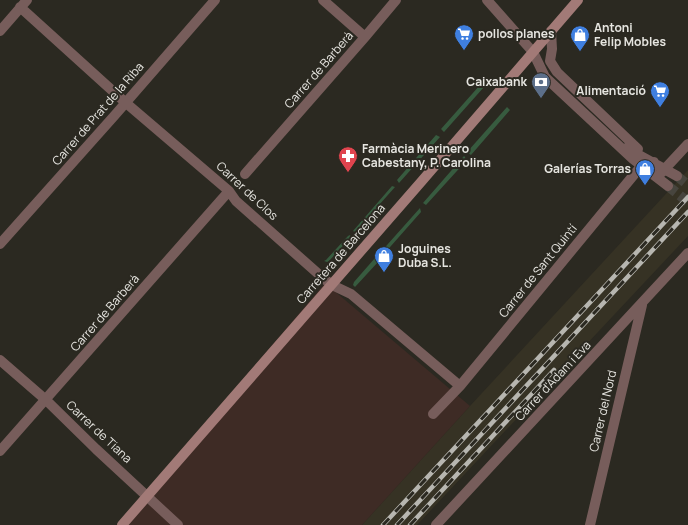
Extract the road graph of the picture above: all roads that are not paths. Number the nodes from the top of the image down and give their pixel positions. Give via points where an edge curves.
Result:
1 (215, 0) edge
2 (323, 0) edge
3 (396, 0) edge
4 (487, 0) edge
5 (578, 0) edge
6 (24, 4) edge
7 (0, 31) edge
8 (551, 31) junction
9 (365, 37) junction
10 (532, 52) junction
11 (541, 69) junction
12 (516, 71) junction
13 (126, 103) junction
14 (688, 144) edge
15 (646, 165) junction
16 (665, 169) junction
17 (245, 174) dead end
18 (677, 176) tunnel mouth
19 (657, 178) junction
20 (668, 186) tunnel mouth
21 (229, 191) junction
22 (0, 244) edge
23 (688, 253) edge
24 (332, 285) junction
25 (642, 304) junction
26 (0, 360) edge
27 (460, 386) junction
28 (46, 400) junction
29 (432, 414) dead end
30 (0, 451) edge
31 (147, 496) junction
32 (122, 525) edge
33 (178, 525) edge
34 (436, 525) edge
35 (590, 525) edge

1 - 13 street, Carrer de Prat de la Riba
2 - 9 street
3 - 9 street, Carrer de Barberà
4 - 10 street
5 - 8 main road, Carretera de Barcelona
6 - 7 street
6 - 13 street, Carrer de Clos
8 - 10 main road, Carretera de Barcelona
8 - 15 street via 550,61 557,72
9 - 17 street, Carrer de Barberà
10 - 11 street
10 - 12 main road, Carretera de Barcelona
11 - 12 street via 524,67
11 - 15 street via 552,76
12 - 24 main road, Carretera de Barcelona
13 - 21 street, Carrer de Clos
13 - 22 street, Carrer de Prat de la Riba
14 - 16 street
15 - 16 street
15 - 19 street
15 - 27 street, Carrer de Sant Quintí
16 - 18 street
16 - 19 street
19 - 20 street
21 - 24 street, Carrer de Clos via 236,201
21 - 28 street, Carrer de Barberà
23 - 25 street, Carrer d'Adam i Eva
24 - 27 street, Carrer de Clos via 351,294
24 - 31 main road, Carretera de Barcelona
25 - 34 street, Carrer d'Adam i Eva
25 - 35 street, Carrer del Nord
26 - 28 street, Carrer de Tiana
27 - 29 street, Carrer de Sant Quintí
28 - 30 street, Carrer de Barberà
28 - 31 street, Carrer de Tiana
31 - 32 main road, Carretera de Barcelona
31 - 33 street, Carrer de Tiana

